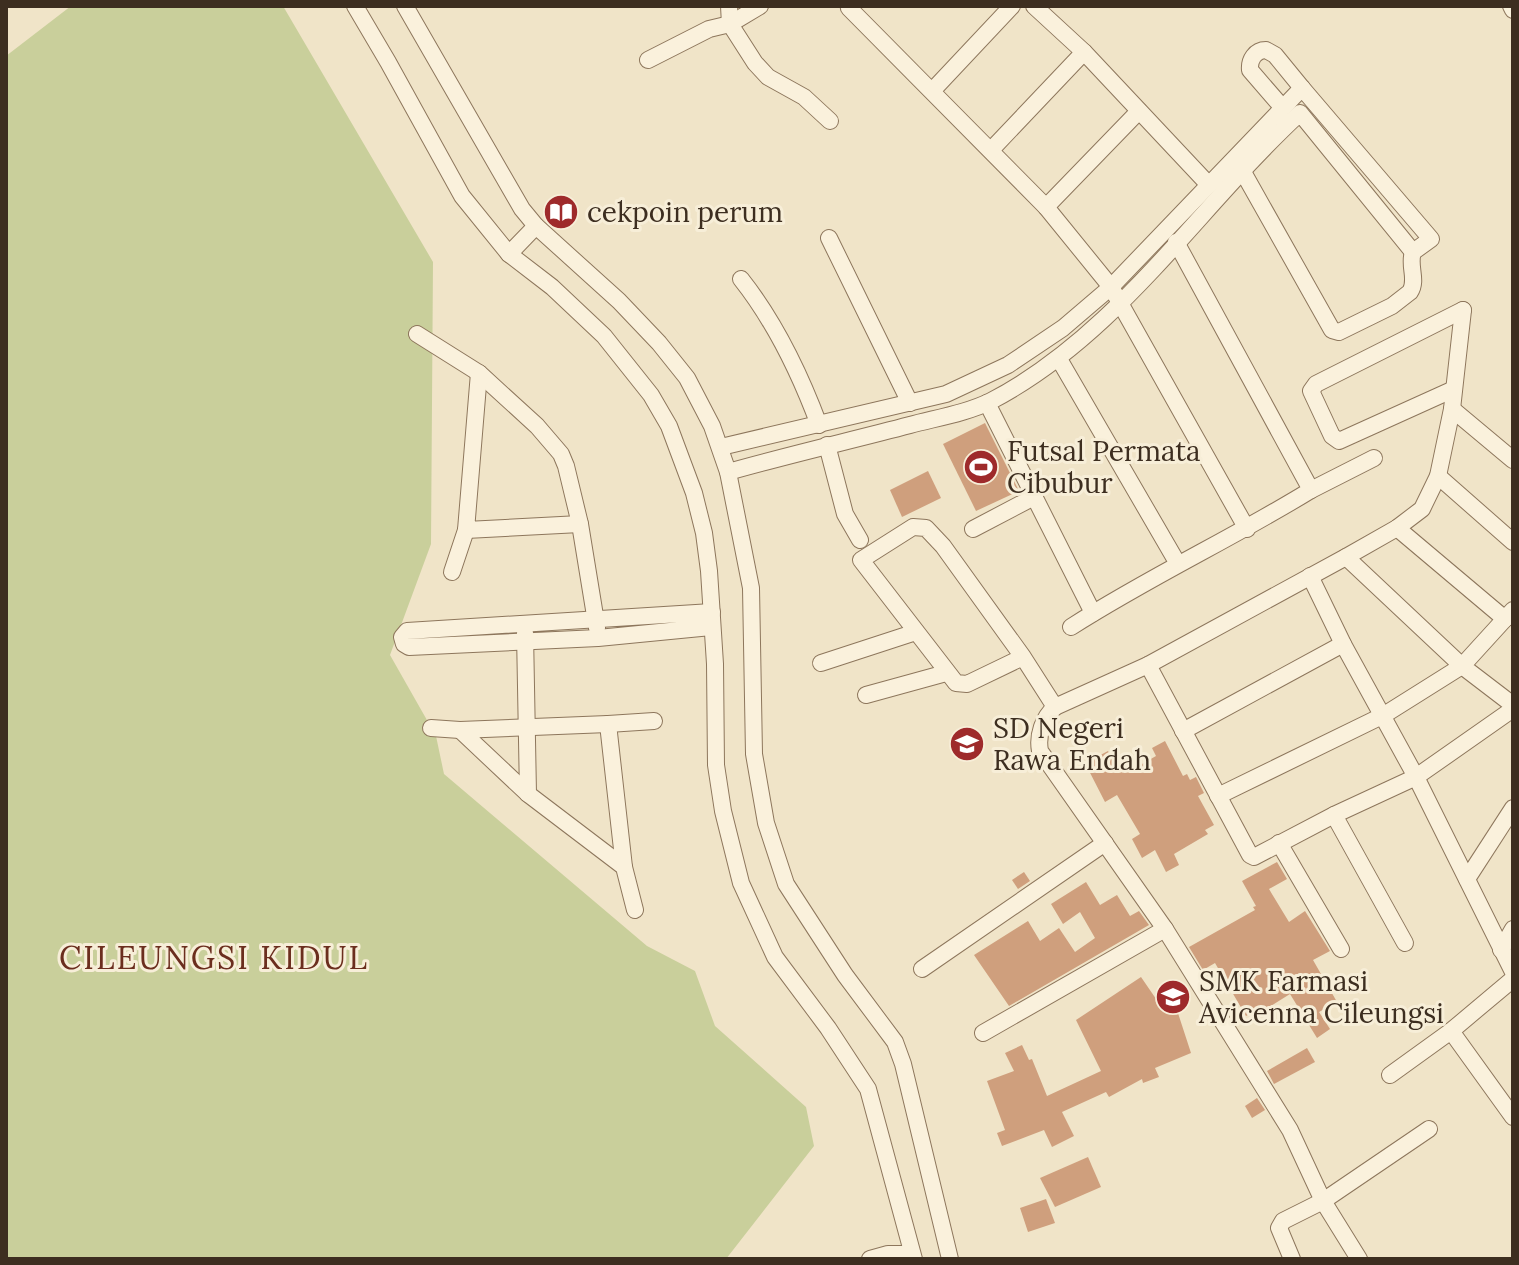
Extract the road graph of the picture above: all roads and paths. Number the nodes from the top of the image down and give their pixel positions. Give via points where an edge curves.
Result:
1 (355, 6) edge
2 (405, 6) edge
3 (729, 6) edge
4 (760, 6) edge
5 (850, 6) edge
6 (1012, 6) edge
7 (1034, 6) edge
8 (730, 24) junction
9 (1084, 52) junction
10 (648, 60) dead end
11 (933, 90) junction
12 (1308, 95) junction
13 (1290, 107) junction
14 (1139, 111) junction
15 (830, 121) dead end
16 (991, 150) junction
17 (1243, 172) junction
18 (1209, 185) junction
19 (1046, 207) junction
20 (532, 230) junction
21 (829, 238) dead end
22 (1176, 242) junction
23 (512, 251) junction
24 (1413, 252) junction
25 (741, 279) dead end
26 (1116, 295) junction
27 (417, 334) dead end
28 (1059, 359) junction
29 (479, 373) junction
30 (1454, 389) junction
31 (910, 403) junction
32 (987, 403) junction
33 (1452, 409) junction
34 (819, 425) junction
35 (827, 445) junction
36 (721, 447) junction
37 (1374, 458) dead end
38 (1513, 460) edge
39 (728, 472) junction
40 (1438, 476) junction
41 (1311, 490) junction
42 (1034, 497) junction
43 (580, 524) junction
44 (1397, 528) junction
45 (973, 529) dead end
46 (1247, 529) junction
47 (466, 530) junction
48 (860, 540) dead end
49 (1513, 542) edge
50 (1346, 557) junction
51 (1178, 564) junction
52 (452, 572) dead end
53 (1310, 576) junction
54 (1093, 613) junction
55 (1509, 614) edge
56 (712, 620) junction
57 (524, 624) junction
58 (1071, 627) dead end
59 (597, 629) junction
60 (916, 632) junction
61 (525, 642) junction
62 (1343, 644) junction
63 (1023, 657) junction
64 (821, 663) dead end
65 (1148, 665) junction
66 (1462, 666) junction
67 (946, 673) junction
68 (866, 695) dead end
69 (1055, 707) junction
70 (1513, 707) edge
71 (1384, 715) junction
72 (654, 721) dead end
73 (608, 724) junction
74 (527, 727) junction
75 (431, 728) dead end
76 (460, 730) junction
77 (1183, 731) junction
78 (1416, 777) junction
79 (528, 794) junction
80 (1218, 796) junction
81 (1513, 808) edge
82 (1334, 815) junction
83 (1105, 843) junction
84 (1279, 843) junction
85 (624, 867) junction
86 (1467, 879) junction
87 (635, 910) dead end
88 (1165, 929) junction
89 (1513, 929) edge
90 (1405, 943) dead end
91 (1341, 949) dead end
92 (1501, 950) junction
93 (922, 969) dead end
94 (1513, 972) edge
95 (1513, 979) edge
96 (1451, 1031) junction
97 (983, 1033) dead end
98 (1390, 1075) dead end
99 (1513, 1117) edge
100 (1429, 1129) dead end
101 (1323, 1201) junction
102 (913, 1256) edge
103 (870, 1259) edge
104 (950, 1259) edge
105 (1292, 1259) edge
106 (1359, 1259) edge

1 - 23 street via 462,196
2 - 20 street
3 - 8 street
4 - 8 street
5 - 11 street
6 - 11 street
7 - 9 street
8 - 10 street
8 - 15 street via 768,77 804,97
9 - 14 street
9 - 16 street
11 - 16 street
12 - 13 street
12 - 13 street via 1275,55 1257,52 1250,70
12 - 24 street via 1431,239
13 - 17 street
13 - 18 street
13 - 24 street
14 - 18 street
14 - 19 street
16 - 19 street
17 - 22 street
17 - 24 street via 1335,332 1410,292
18 - 26 street
19 - 26 street
20 - 23 street
20 - 36 street via 619,301 659,343 687,378
21 - 31 street
22 - 26 street
22 - 41 street
23 - 56 street via 604,336 669,426 701,519
25 - 34 street via 782,344
26 - 28 street
26 - 31 street via 1008,365 946,394
26 - 46 street
27 - 29 street
28 - 32 street
28 - 51 street
29 - 43 street via 561,454
29 - 47 street
30 - 30 street via 1463,310 1311,391 1339,441
30 - 33 street
31 - 34 street
32 - 35 street
32 - 42 street
33 - 38 street
33 - 40 street
34 - 36 street
35 - 39 street
35 - 48 street via 845,514
36 - 39 street
37 - 41 street
39 - 104 street via 751,588 754,754 766,823 786,884 895,1042
40 - 44 street via 1422,509
40 - 49 street
41 - 46 street
42 - 45 street
42 - 54 street
43 - 47 street
43 - 59 street
44 - 50 street
44 - 55 street
46 - 51 street
47 - 52 street
50 - 53 street
50 - 66 street
51 - 54 street
53 - 62 street
53 - 65 street
54 - 58 street
55 - 66 street
56 - 59 street
56 - 102 street via 716,765 741,883 775,957 868,1089
57 - 59 street
57 - 61 street
57 - 61 street via 407,631 402,637 409,647
59 - 61 street
60 - 63 street via 861,560 920,526 943,546
60 - 64 street
60 - 67 street
61 - 74 street
62 - 71 street
62 - 77 street
63 - 67 street via 967,684 956,683
63 - 69 street
65 - 69 street
65 - 77 street
66 - 70 street
66 - 71 street
67 - 68 street
69 - 83 street via 1039,733 1040,751
70 - 78 street
71 - 78 street
71 - 80 street
72 - 73 street
73 - 74 street
73 - 85 street
74 - 76 street
74 - 79 street
75 - 76 street
76 - 79 street
77 - 80 street
78 - 82 street
78 - 86 street
79 - 85 street
80 - 84 street via 1252,856
81 - 86 street
82 - 84 street
82 - 90 street
83 - 88 street
83 - 93 street
84 - 91 street
85 - 87 street
86 - 92 street
88 - 97 street
88 - 101 street via 1290,1130
89 - 92 street
92 - 94 street
95 - 96 street
96 - 98 street
96 - 99 street
100 - 101 street
101 - 105 street via 1280,1224
101 - 106 street
102 - 103 street

